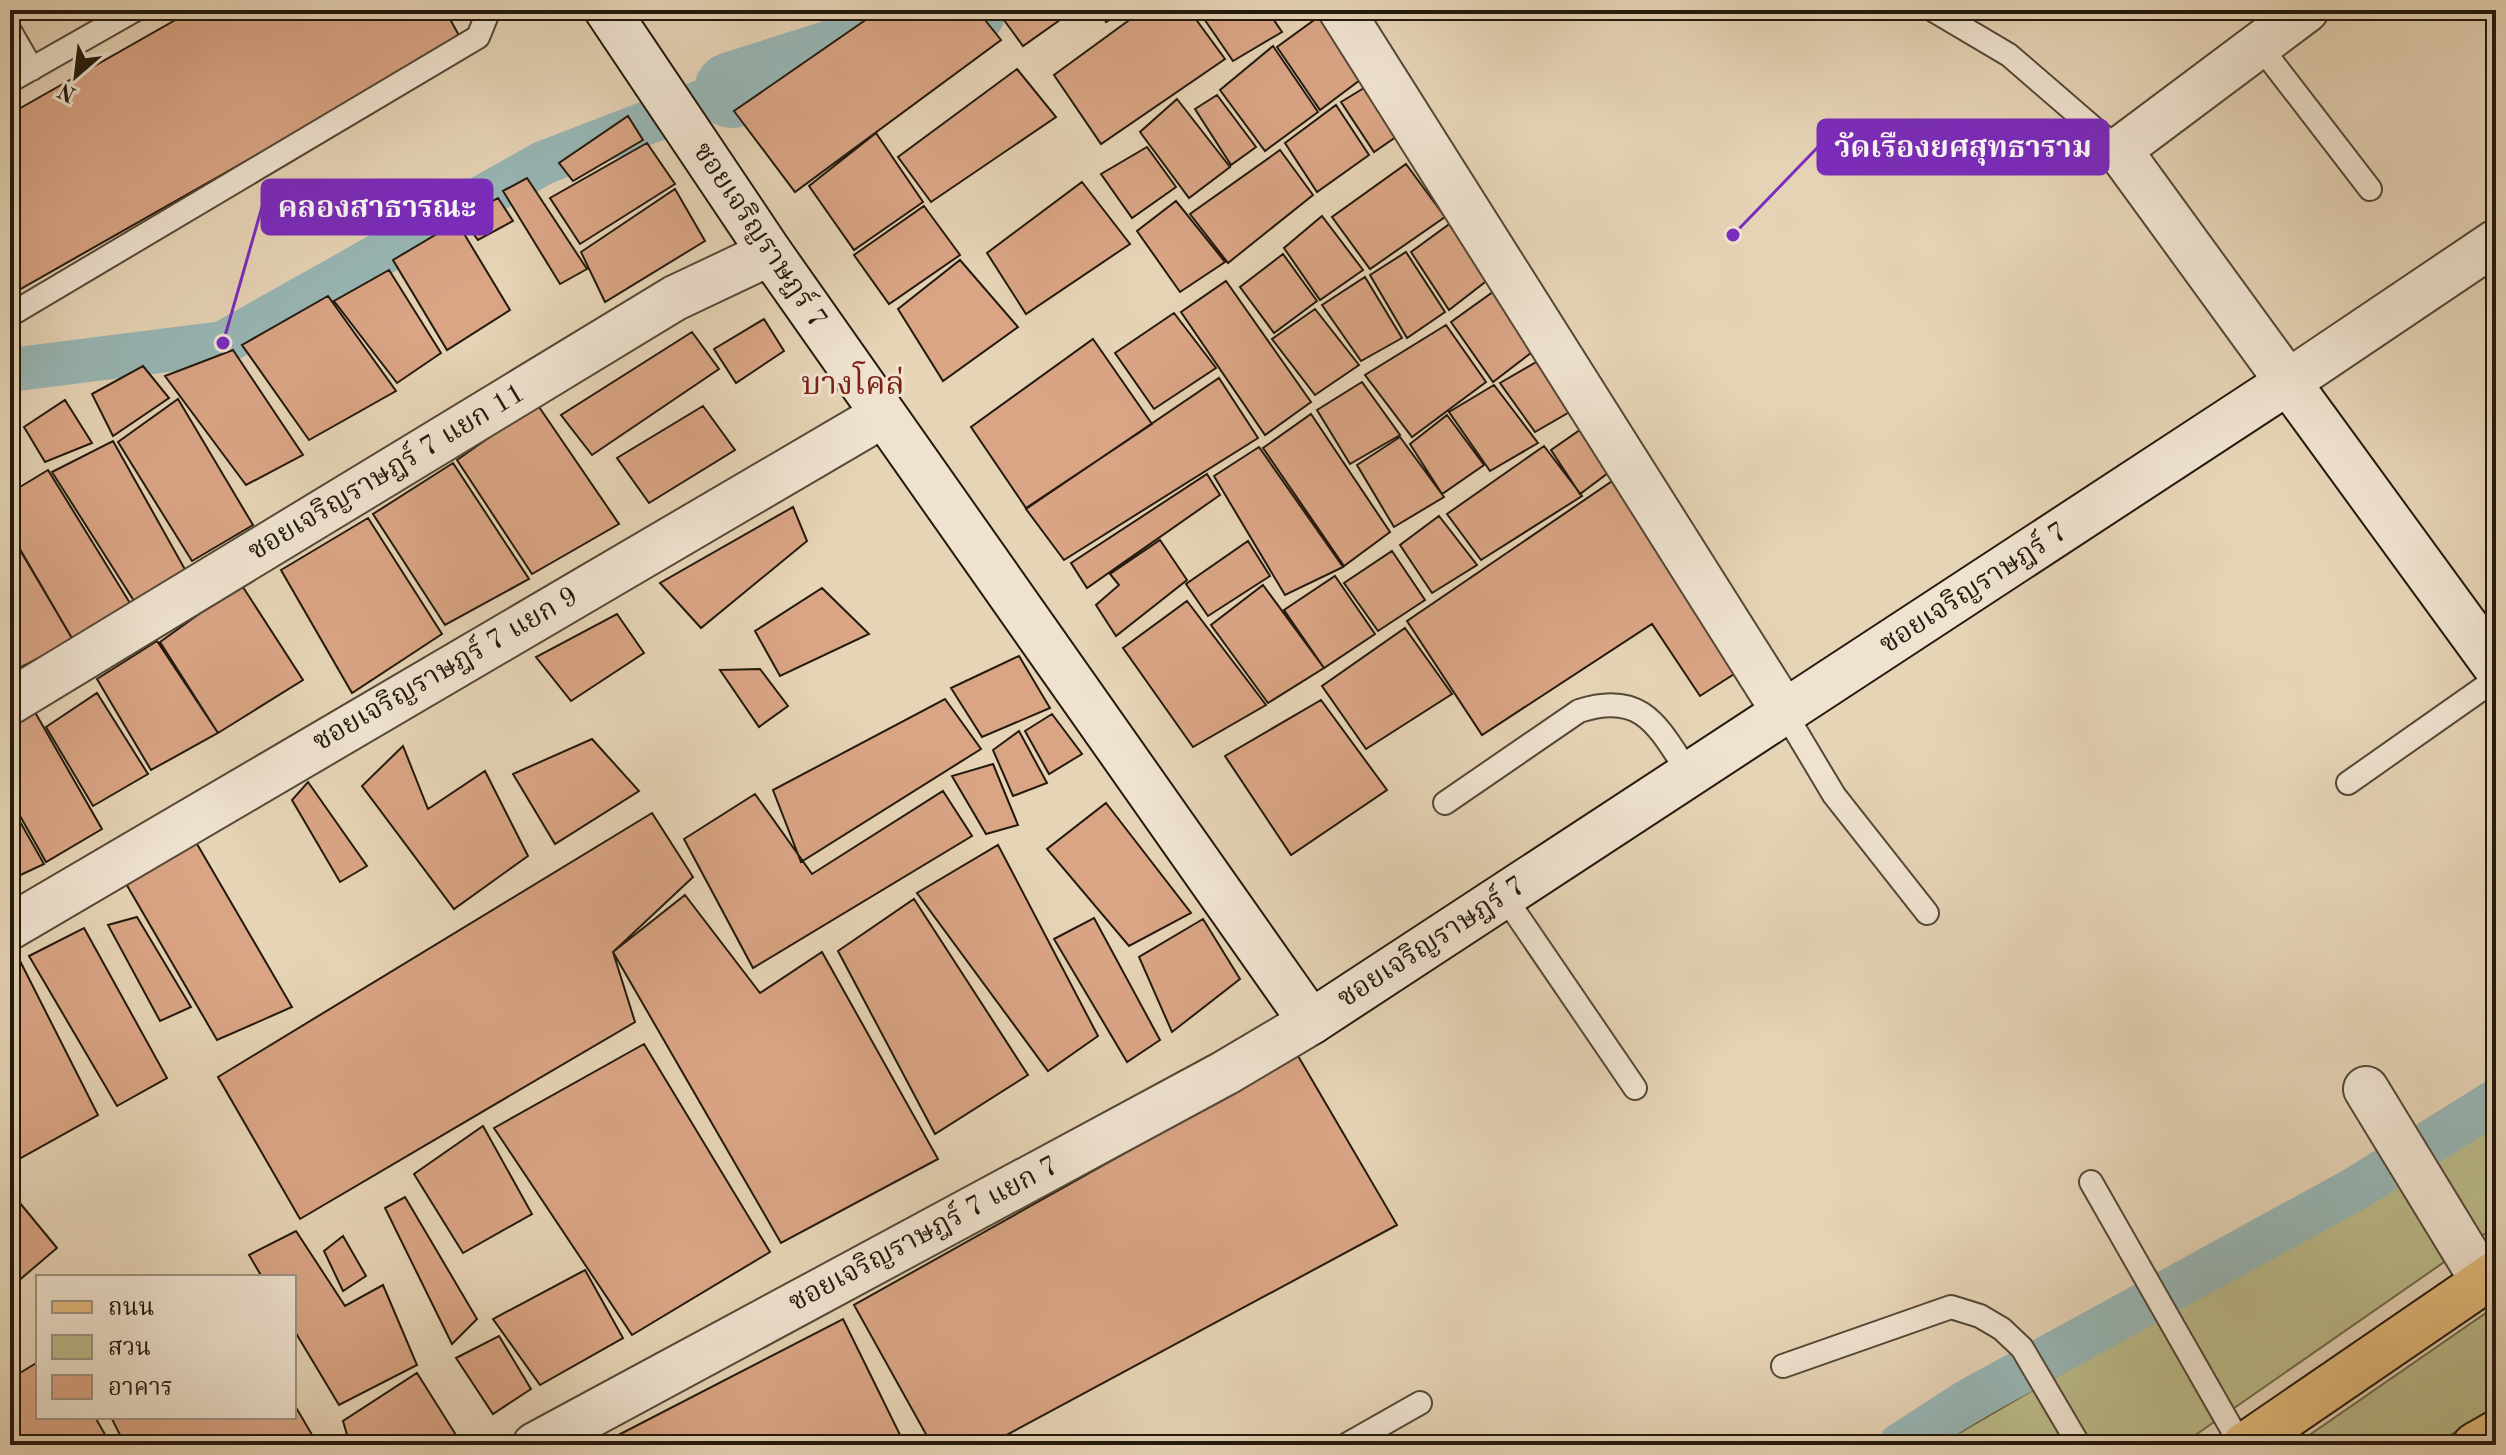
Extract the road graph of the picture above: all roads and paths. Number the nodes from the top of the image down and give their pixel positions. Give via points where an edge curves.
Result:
1 (135, 10) edge
2 (489, 10) edge
3 (1933, 10) edge
4 (2306, 10) edge
5 (1357, 16) edge
6 (615, 23) edge
7 (10, 31) edge
8 (2259, 45) junction
9 (32, 69) junction
10 (10, 81) edge
11 (2119, 150) junction
12 (2370, 189) dead end
13 (2496, 242) edge
14 (770, 253) junction
15 (10, 315) edge
16 (2288, 382) junction
17 (883, 415) junction
18 (2496, 667) edge
19 (2496, 679) edge
20 (10, 702) edge
21 (1785, 713) junction
22 (1690, 775) junction
23 (2348, 783) dead end
24 (1445, 803) dead end
25 (1504, 896) junction
26 (1927, 913) dead end
27 (10, 927) edge
28 (1311, 1022) junction
29 (1635, 1088) dead end
30 (2366, 1089) dead end
31 (2091, 1182) dead end
32 (2489, 1277) edge
33 (1783, 1366) dead end
34 (1420, 1403) dead end
35 (2496, 1433) edge
36 (535, 1445) edge
37 (1346, 1445) edge
38 (2079, 1445) edge
39 (2243, 1445) edge
40 (2475, 1445) edge

1 - 9 lane
2 - 15 lane via 478,37
3 - 11 lane via 2009,55
4 - 8 street
5 - 21 street
6 - 14 street, ซอยเจริญราษฎร์ 7
7 - 9 lane
8 - 11 street
8 - 12 lane
9 - 10 lane
11 - 16 street
13 - 16 street, ซอยเจริญราษฎร์ 7
14 - 17 street, ซอยเจริญราษฎร์ 7
14 - 20 street, ซอยเจริญราษฎร์ 7 แยก 11 via 675,298
16 - 18 street
16 - 21 street, ซอยเจริญราษฎร์ 7
17 - 27 street, ซอยเจริญราษฎร์ 7 แยก 9
17 - 28 street, ซอยเจริญราษฎร์ 7
19 - 23 lane
21 - 22 street, ซอยเจริญราษฎร์ 7
21 - 26 lane via 1834,795
22 - 24 lane via 1653,720 1628,705 1604,703 1579,711
22 - 25 street, ซอยเจริญราษฎร์ 7
25 - 28 street, ซอยเจริญราษฎร์ 7
25 - 29 lane
28 - 36 street, ซอยเจริญราษฎร์ 7 แยก 7
30 - 32 street
31 - 39 lane
32 - 39 main road
33 - 38 lane via 1951,1307 1991,1322 2022,1348
34 - 37 lane
35 - 40 main road

